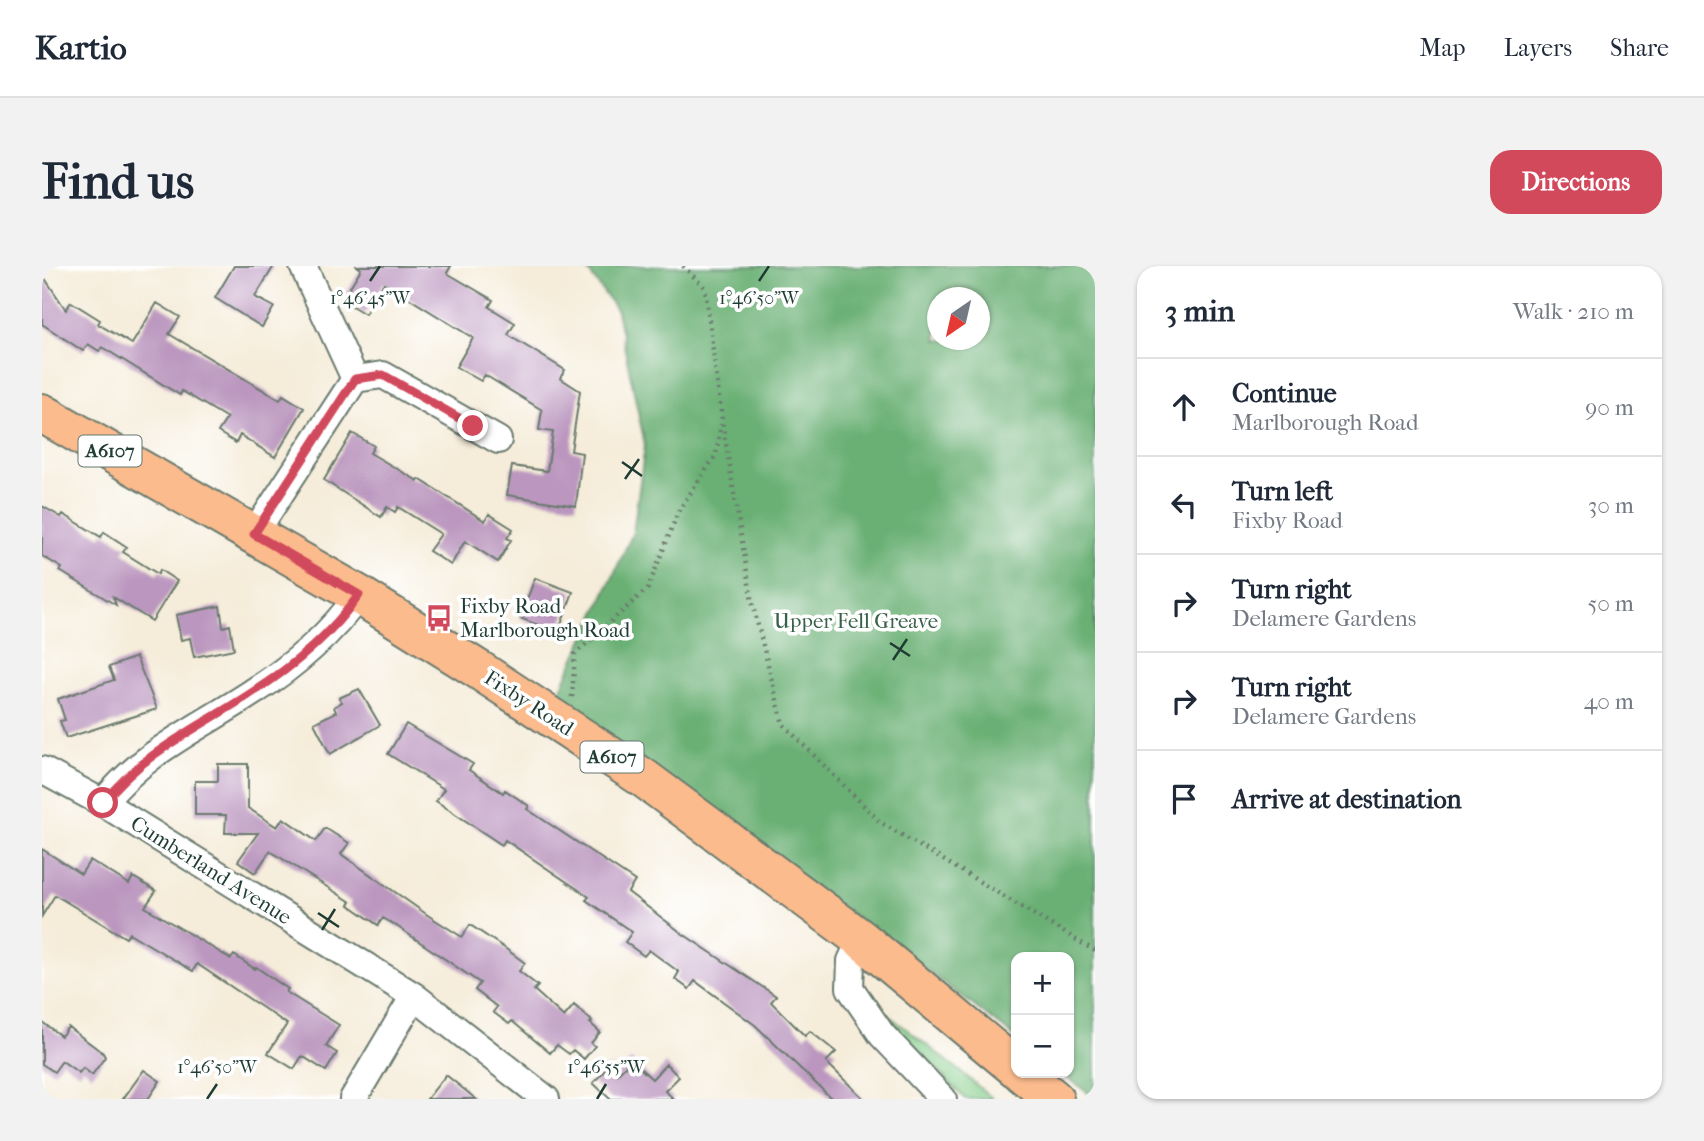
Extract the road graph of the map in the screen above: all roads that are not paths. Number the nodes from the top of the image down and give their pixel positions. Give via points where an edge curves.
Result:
1 (303, 266) edge
2 (355, 379) junction
3 (42, 414) edge
4 (498, 440) dead end
5 (254, 534) junction
6 (359, 595) junction
7 (42, 770) edge
8 (103, 803) junction
9 (861, 939) junction
10 (414, 996) junction
11 (1011, 1064) edge
12 (1028, 1078) edge
13 (353, 1099) edge
14 (546, 1099) edge
15 (943, 1099) edge
16 (1054, 1099) edge

1 - 2 street
2 - 4 street via 383,375
2 - 5 street
3 - 5 main road, Fixby Road / A6107
5 - 6 main road, Fixby Road / A6107
6 - 8 street via 299,659 146,758
6 - 9 main road, Fixby Road / A6107 via 645,779
7 - 8 street, Cumberland Avenue
8 - 10 street, Cumberland Avenue
9 - 11 main road, Fixby Road / A6107
9 - 15 street via 850,961 850,988 882,1035
10 - 13 street
10 - 14 street, Cumberland Avenue
12 - 16 main road

